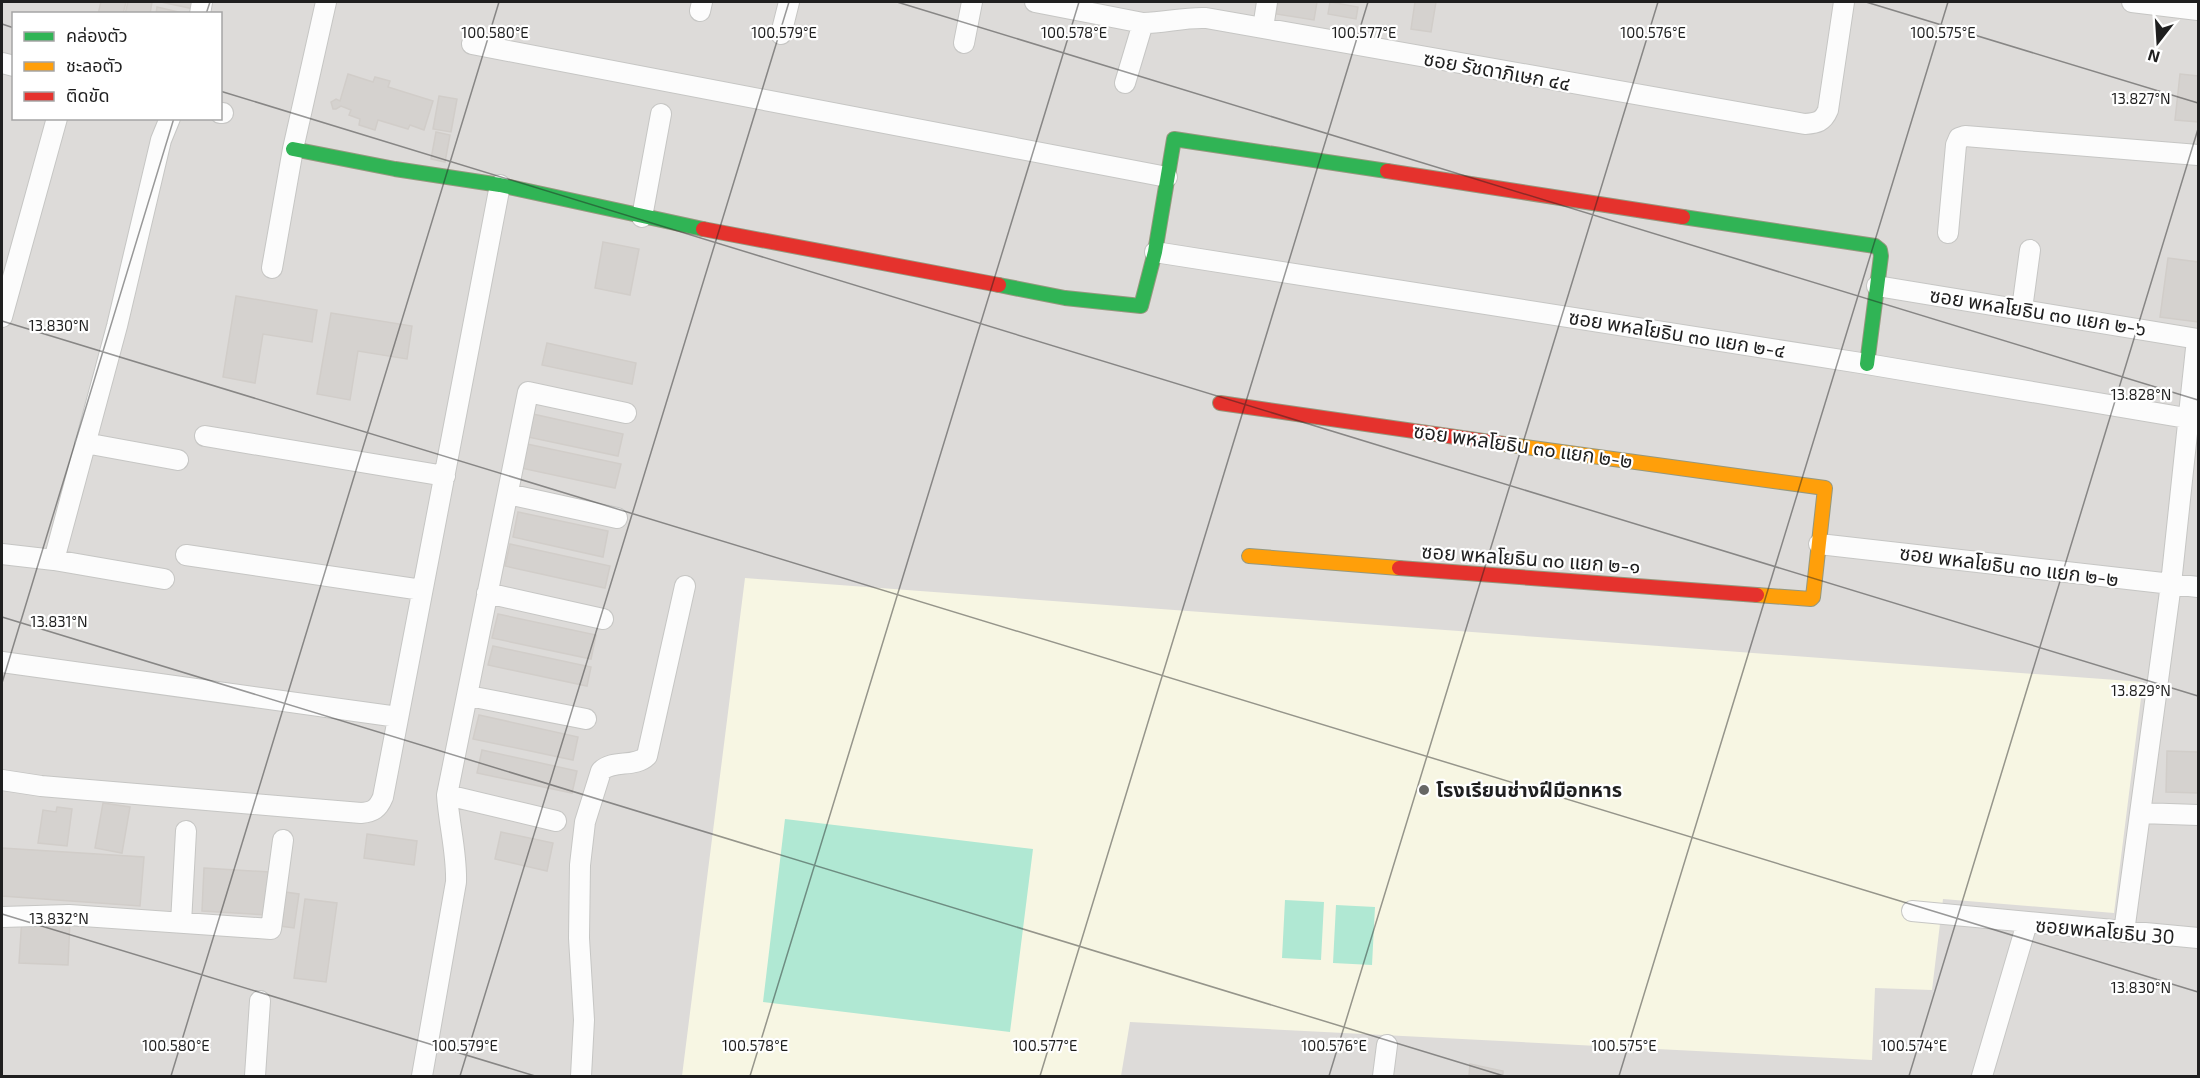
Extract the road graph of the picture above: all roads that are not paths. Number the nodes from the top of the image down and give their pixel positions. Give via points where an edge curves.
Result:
1 (326, 2) edge
2 (789, 2) edge
3 (972, 2) edge
4 (1035, 2) edge
5 (1267, 2) edge
6 (1844, 2) edge
7 (2132, 2) edge
8 (2199, 10) edge
9 (1143, 23) junction
10 (1263, 27) junction
11 (781, 34) dead end
12 (964, 43) dead end
13 (472, 44) dead end
14 (1125, 83) dead end
15 (661, 114) dead end
16 (56, 120) edge
17 (169, 120) edge
18 (293, 149) junction
19 (2199, 155) edge
20 (1167, 177) junction
21 (500, 185) junction
22 (642, 217) junction
23 (1947, 233) dead end
24 (2030, 250) dead end
25 (1155, 252) junction
26 (272, 268) dead end
27 (1877, 286) junction
28 (2022, 309) junction
29 (2, 317) edge
30 (2198, 339) edge
31 (1867, 364) junction
32 (1220, 403) dead end
33 (626, 413) dead end
34 (2193, 419) edge
35 (205, 436) dead end
36 (85, 443) junction
37 (178, 460) dead end
38 (445, 476) junction
39 (507, 494) junction
40 (617, 518) dead end
41 (1819, 544) junction
42 (2, 554) edge
43 (186, 555) dead end
44 (1249, 556) dead end
45 (54, 560) junction
46 (164, 579) dead end
47 (2171, 584) junction
48 (684, 586) dead end
49 (2199, 587) edge
50 (422, 590) junction
51 (487, 593) junction
52 (603, 619) dead end
53 (2, 662) edge
54 (469, 696) junction
55 (398, 717) junction
56 (586, 719) dead end
57 (2, 780) edge
58 (447, 795) junction
59 (2140, 813) junction
60 (2199, 815) edge
61 (555, 821) dead end
62 (186, 831) dead end
63 (283, 840) dead end
64 (1912, 911) dead end
65 (2, 917) edge
66 (181, 922) junction
67 (2027, 923) junction
68 (2124, 932) junction
69 (2199, 938) edge
70 (260, 1001) dead end
71 (1387, 1046) dead end
72 (255, 1077) edge
73 (422, 1077) edge
74 (581, 1077) edge
75 (1383, 1077) edge
76 (1982, 1077) edge

1 - 18 street
2 - 11 street
3 - 12 street
4 - 9 street, ซอย รัชดาภิเษก ๔๔
5 - 10 street
6 - 10 street, ซอย รัชดาภิเษก ๔๔ via 1828,110 1818,123 1805,124
7 - 8 street
9 - 10 street, ซอย รัชดาภิเษก ๔๔ via 1187,17
9 - 14 street
13 - 20 street
15 - 22 street
16 - 29 street
17 - 36 street via 160,140
18 - 21 street
18 - 26 street
19 - 23 street via 1965,136 1959,138 1956,146
20 - 25 street
20 - 27 street via 1174,139 1863,244 1880,250
21 - 22 street
21 - 38 street
22 - 25 street via 1065,298 1141,306
24 - 28 street
25 - 31 street, ซอย พหลโยธิน ๓๐ แยก ๒-๔
27 - 28 street, ซอย พหลโยธิน ๓๐ แยก ๒-๖
27 - 31 street
28 - 30 street, ซอย พหลโยธิน ๓๐ แยก ๒-๖
30 - 34 street
31 - 34 street, ซอย พหลโยธิน ๓๐ แยก ๒-๔
32 - 41 street, ซอย พหลโยธิน ๓๐ แยก ๒-๒ via 1825,488
33 - 39 street via 528,393
34 - 47 street
35 - 38 street
36 - 37 street
36 - 45 street
38 - 50 street
39 - 40 street
39 - 51 street
41 - 44 street, ซอย พหลโยธิน ๓๐ แยก ๒-๑ via 1811,599
41 - 47 street, ซอย พหลโยธิน ๓๐ แยก ๒-๒
42 - 45 street
43 - 50 street
45 - 46 street
47 - 49 street, ซอย พหลโยธิน ๓๐ แยก ๒-๒
47 - 59 street
48 - 74 street via 647,756 601,771 585,822 580,865 584,1020
50 - 55 street
51 - 52 street
51 - 54 street
53 - 55 street
54 - 56 street
54 - 58 street
55 - 57 street via 383,797 372,812
58 - 61 street
58 - 73 street via 456,882
59 - 60 street
59 - 68 street
62 - 66 street
63 - 66 street via 271,929
64 - 67 street
65 - 66 street via 69,915
67 - 68 street, ซอยพหลโยธิน 30
67 - 76 street, ซอยพหลโยธิน 30
68 - 69 street, ซอยพหลโยธิน 30
70 - 72 street
71 - 75 street

